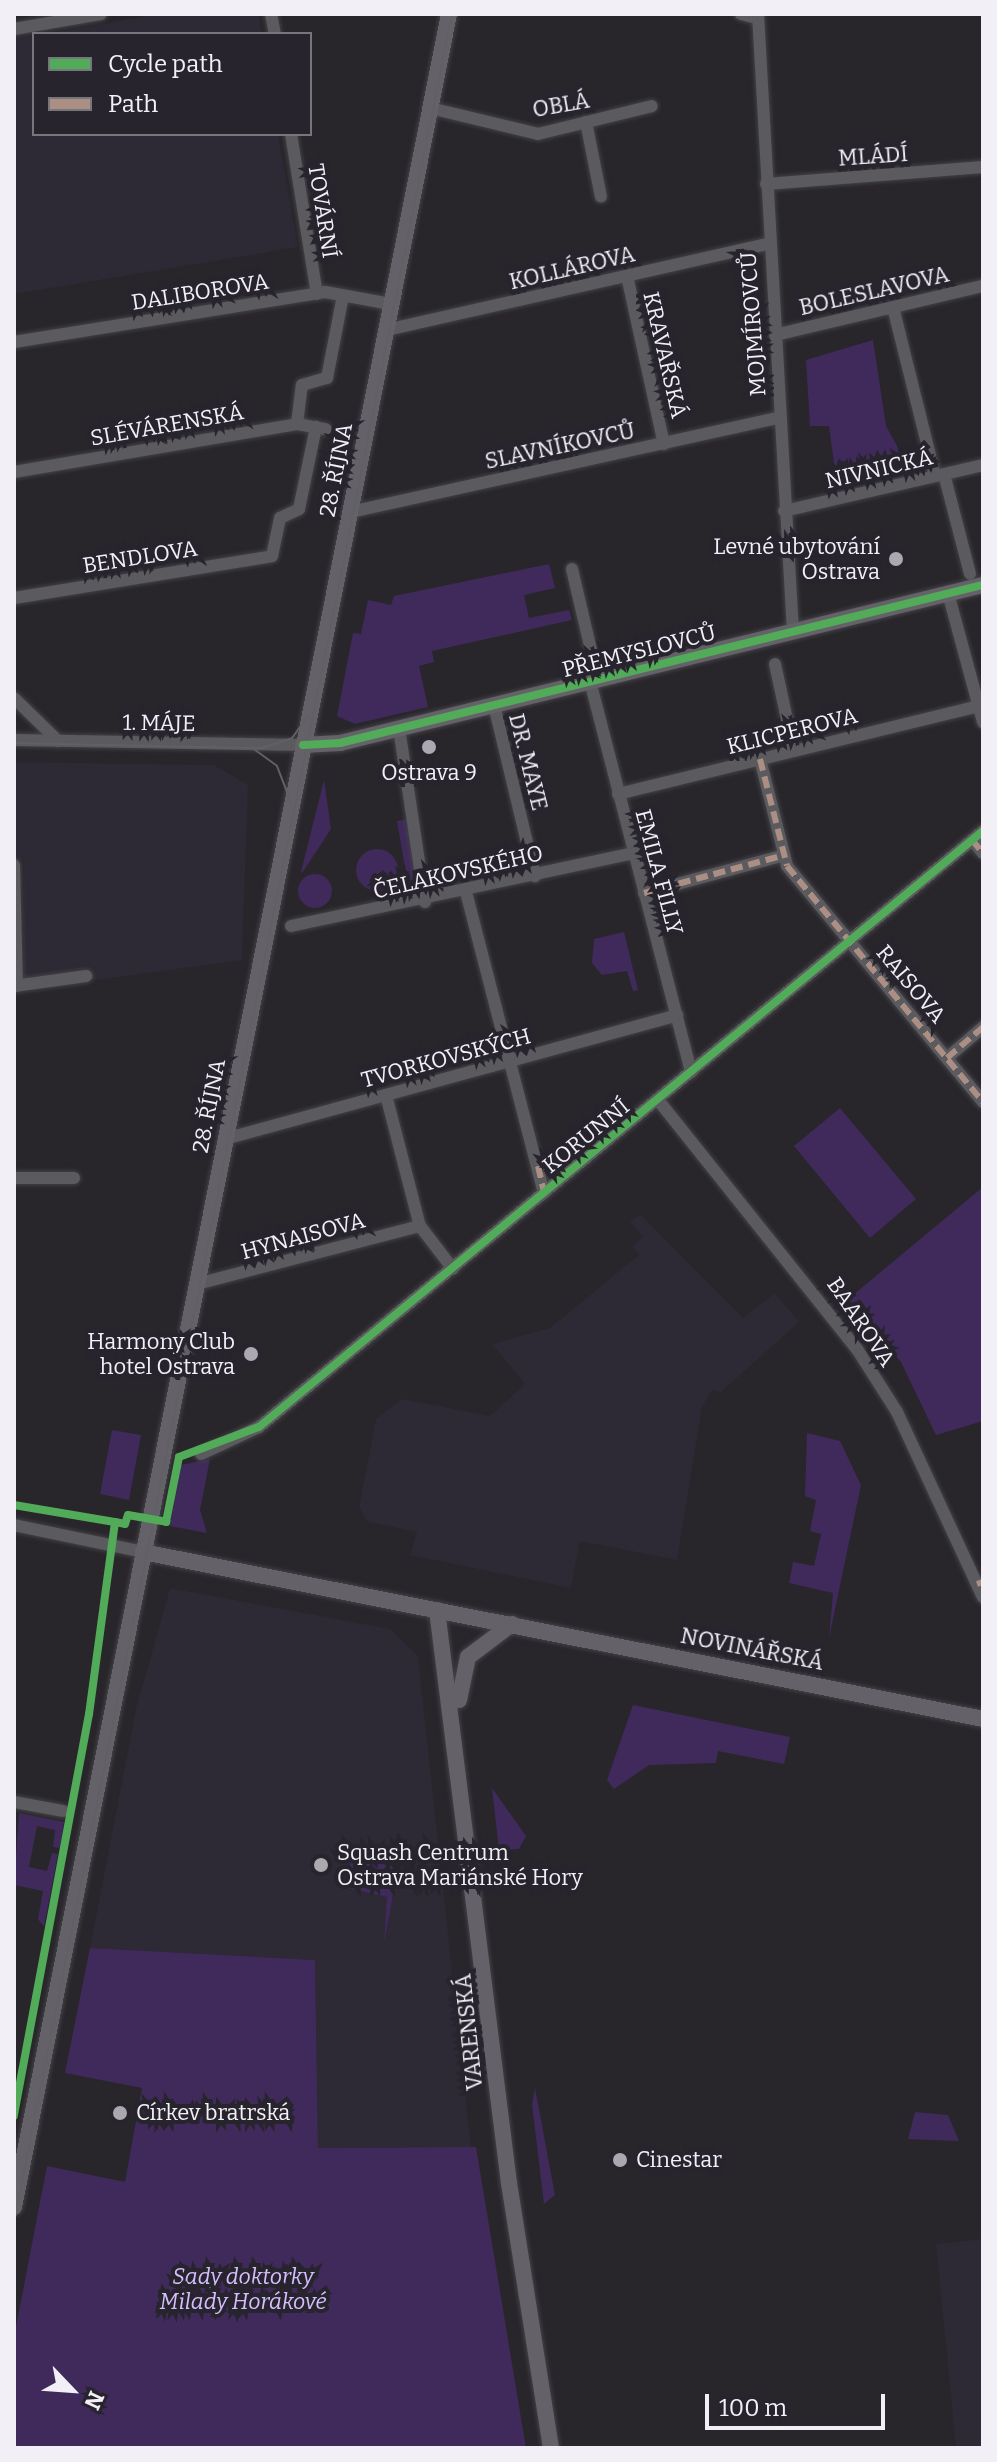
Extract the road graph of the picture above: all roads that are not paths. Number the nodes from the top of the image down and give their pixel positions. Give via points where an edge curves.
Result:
1 (101, 14) edge
2 (449, 14) edge
3 (741, 14) edge
4 (758, 16) edge
5 (14, 29) edge
6 (652, 106) dead end
7 (430, 108) junction
8 (586, 122) junction
9 (291, 136) edge
10 (983, 167) edge
11 (766, 184) junction
12 (601, 197) dead end
13 (767, 244) junction
14 (627, 276) junction
15 (983, 286) edge
16 (317, 294) junction
17 (343, 296) junction
18 (391, 304) junction
19 (893, 307) junction
20 (386, 330) junction
21 (775, 335) junction
22 (14, 342) edge
23 (779, 418) junction
24 (297, 424) junction
25 (664, 444) junction
26 (983, 465) edge
27 (14, 472) edge
28 (940, 475) junction
29 (784, 511) junction
30 (350, 512) junction
31 (272, 556) joint
32 (572, 569) dead end
33 (970, 574) dead end
34 (983, 585) edge
35 (948, 593) junction
36 (14, 598) edge
37 (793, 632) junction
38 (775, 664) dead end
39 (594, 680) junction
40 (14, 698) edge
41 (494, 705) junction
42 (975, 707) junction
43 (983, 722) edge
44 (399, 728) junction
45 (14, 740) edge
46 (58, 741) junction
47 (303, 745) junction
48 (794, 751) junction
49 (760, 759) junction
50 (618, 794) junction
51 (978, 836) edge
52 (633, 853) junction
53 (983, 853) edge
54 (781, 856) junction
55 (14, 865) edge
56 (535, 876) junction
57 (466, 892) junction
58 (644, 893) junction
59 (425, 902) junction
60 (291, 926) dead end
61 (849, 942) junction
62 (86, 976) dead end
63 (16, 986) edge
64 (677, 1015) junction
65 (983, 1027) edge
66 (947, 1058) junction
67 (512, 1060) junction
68 (691, 1072) junction
69 (386, 1095) junction
70 (658, 1100) junction
71 (983, 1102) edge
72 (225, 1139) junction
73 (14, 1178) edge
74 (74, 1178) dead end
75 (544, 1193) junction
76 (420, 1226) junction
77 (453, 1269) junction
78 (197, 1284) junction
79 (201, 1454) dead end
80 (14, 1525) edge
81 (143, 1552) junction
82 (981, 1588) edge
83 (437, 1610) junction
84 (512, 1624) junction
85 (983, 1719) edge
86 (458, 1754) junction
87 (14, 1802) edge
88 (63, 1811) dead end
89 (14, 2207) edge
90 (551, 2448) edge

1 - 5 street
2 - 7 street, 28. ŘÍJNA
3 - 4 street
4 - 11 street, MOJMÍROVCŮ
6 - 8 street, OBLÁ
7 - 8 street, OBLÁ via 535,134
7 - 18 street, 28. ŘÍJNA
8 - 12 street
9 - 16 street, TOVÁRNÍ
10 - 11 street, MLÁDÍ
11 - 13 street, MOJMÍROVCŮ
13 - 14 street, KOLLÁROVA
13 - 21 street, MOJMÍROVCŮ
14 - 20 street, KOLLÁROVA
14 - 25 street, KRAVAŘSKÁ
15 - 19 street, BOLESLAVOVA
16 - 17 street, DALIBOROVA
16 - 22 street, DALIBOROVA
17 - 18 street, DALIBOROVA
17 - 24 street via 327,378 302,385
18 - 20 street, 28. ŘÍJNA
19 - 21 street, BOLESLAVOVA
19 - 28 street
20 - 30 street, 28. ŘÍJNA
21 - 23 street, MOJMÍROVCŮ
23 - 25 street, SLAVNÍKOVCŮ
23 - 29 street, MOJMÍROVCŮ
24 - 27 street, SLÉVÁRENSKÁ
24 - 31 street, SLÉVÁRENSKÁ via 321,428 299,509 280,518
25 - 30 street, SLAVNÍKOVCŮ
26 - 28 street, NIVNICKÁ
28 - 29 street, NIVNICKÁ
28 - 33 street
29 - 37 street, MOJMÍROVCŮ
30 - 47 street, 28. ŘÍJNA
31 - 36 street, BENDLOVA
32 - 39 street, EMILA FILLY
34 - 35 street, PŘEMYSLOVCŮ
35 - 37 street, PŘEMYSLOVCŮ
35 - 42 street
37 - 39 street, PŘEMYSLOVCŮ
38 - 48 street
39 - 41 street, PŘEMYSLOVCŮ
39 - 50 street, EMILA FILLY
40 - 46 street
41 - 44 street, PŘEMYSLOVCŮ
41 - 56 street, DR. MAYE
42 - 43 street
42 - 48 street, KLICPEROVA
44 - 47 street, PŘEMYSLOVCŮ
44 - 59 street
45 - 46 street, 1. MÁJE
46 - 47 street, 1. MÁJE
47 - 72 street, 28. ŘÍJNA
48 - 49 street, KLICPEROVA
49 - 50 street, KLICPEROVA
49 - 54 street, RAISOVA
50 - 52 street, EMILA FILLY
51 - 53 street
51 - 61 street, KORUNNÍ
52 - 56 street, ČELAKOVSKÉHO
52 - 58 street, EMILA FILLY
54 - 58 street
54 - 61 street, RAISOVA
55 - 63 street
56 - 57 street, ČELAKOVSKÉHO
57 - 59 street, ČELAKOVSKÉHO
57 - 67 street
58 - 64 street, EMILA FILLY
59 - 60 street, ČELAKOVSKÉHO
61 - 66 street, RAISOVA
61 - 68 street, KORUNNÍ
62 - 63 street
64 - 67 street, TVORKOVSKÝCH
64 - 68 street, EMILA FILLY
65 - 66 street
66 - 71 street, RAISOVA
67 - 69 street, TVORKOVSKÝCH
67 - 75 street
68 - 70 street, KORUNNÍ
69 - 72 street, TVORKOVSKÝCH
69 - 76 street
70 - 75 street, KORUNNÍ
70 - 82 street, BAAROVA via 857,1349 897,1412
72 - 78 street, 28. ŘÍJNA
73 - 74 street
75 - 77 street, KORUNNÍ
76 - 77 street
76 - 78 street, HYNAISOVA
77 - 79 street, KORUNNÍ via 259,1427
78 - 81 street, 28. ŘÍJNA
80 - 81 street
81 - 83 street, NOVINÁŘSKÁ
81 - 89 street, 28. ŘÍJNA
83 - 84 street, NOVINÁŘSKÁ
83 - 86 street, VARENSKÁ
84 - 85 street, NOVINÁŘSKÁ
84 - 86 street via 468,1657 459,1675
86 - 90 street, VARENSKÁ via 509,2183
87 - 88 street

